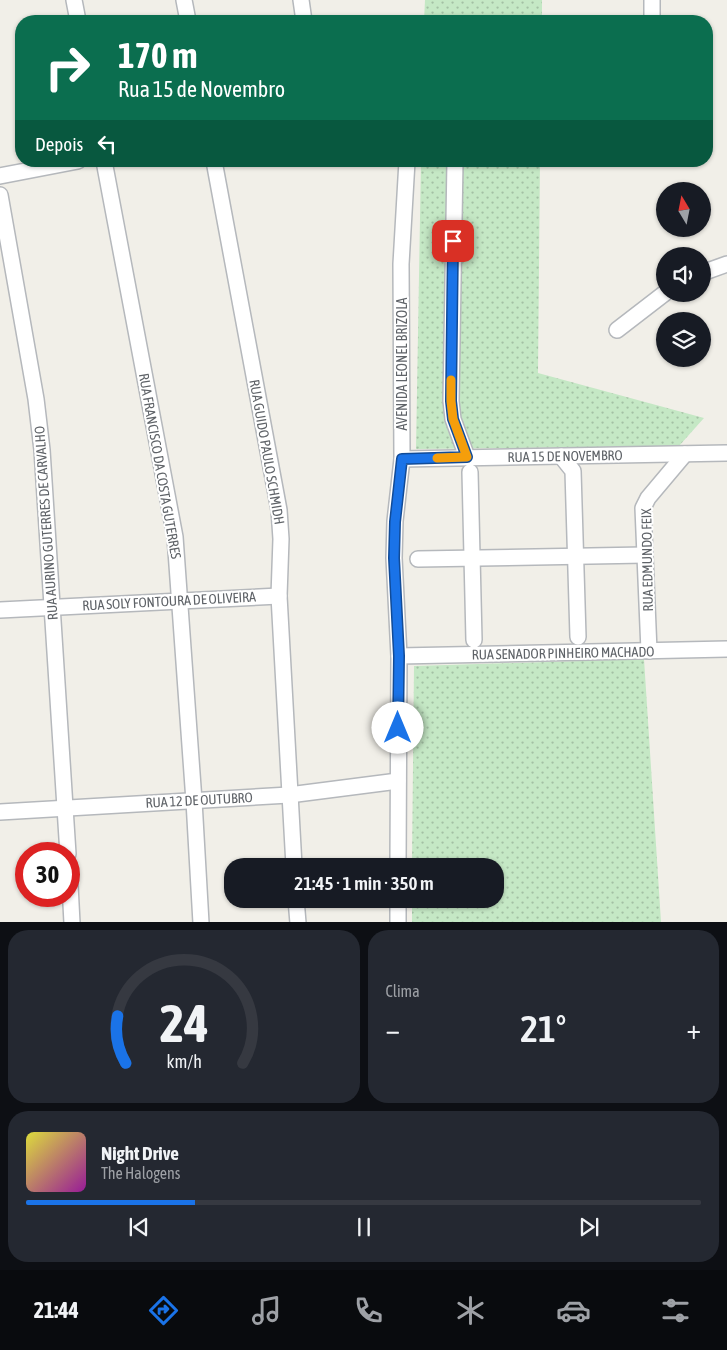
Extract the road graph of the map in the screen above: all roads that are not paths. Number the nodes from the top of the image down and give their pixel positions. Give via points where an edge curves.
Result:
1 (74, 0) edge
2 (184, 0) edge
3 (301, 0) edge
4 (652, 0) edge
5 (77, 15) edge
6 (187, 15) edge
7 (303, 15) edge
8 (652, 15) edge
9 (47, 167) edge
10 (105, 167) edge
11 (215, 167) edge
12 (407, 167) edge
13 (455, 167) edge
14 (0, 176) edge
15 (0, 195) edge
16 (727, 264) edge
17 (711, 270) edge
18 (656, 300) edge
19 (617, 330) dead end
20 (727, 452) edge
21 (685, 454) junction
22 (561, 456) junction
23 (402, 459) junction
24 (469, 465) junction
25 (645, 555) junction
26 (575, 557) junction
27 (472, 558) junction
28 (418, 559) dead end
29 (278, 596) junction
30 (180, 601) junction
31 (52, 608) junction
32 (0, 610) edge
33 (578, 637) dead end
34 (474, 640) dead end
35 (727, 649) edge
36 (649, 651) junction
37 (399, 656) junction
38 (398, 781) junction
39 (289, 795) junction
40 (194, 801) junction
41 (66, 808) junction
42 (0, 812) edge
43 (67, 842) edge
44 (293, 858) edge
45 (398, 858) edge
46 (71, 907) edge
47 (297, 908) edge
48 (398, 908) edge
49 (72, 922) edge
50 (200, 922) edge
51 (298, 922) edge
52 (398, 922) edge

1 - 5 street
2 - 6 street
3 - 7 street
4 - 8 street
9 - 14 street
10 - 30 street, RUA FRANCISCO DA COSTA GUTERRES via 175,537
11 - 29 street, RUA GUIDO PAULO SCHMIDH via 279,510
12 - 23 street, AVENIDA LEONEL BRIZOLA via 401,264
13 - 24 street via 451,401 453,419
15 - 31 street, RUA AURINO GUTERRES DE CARVALHO via 36,399
16 - 17 street
18 - 19 street
20 - 21 street, RUA 15 DE NOVEMBRO
21 - 22 street, RUA 15 DE NOVEMBRO
21 - 25 street, RUA EDMUNDO FEIX via 643,508
22 - 24 street, RUA 15 DE NOVEMBRO
22 - 26 street via 573,471
23 - 24 street, RUA 15 DE NOVEMBRO
23 - 37 street, AVENIDA LEONEL BRIZOLA via 394,558
24 - 27 street
25 - 26 street
25 - 36 street, RUA EDMUNDO FEIX
26 - 27 street
26 - 33 street
27 - 28 street
27 - 34 street
29 - 30 street, RUA SOLY FONTOURA DE OLIVEIRA
29 - 39 street, RUA GUIDO PAULO SCHMIDH
30 - 31 street, RUA SOLY FONTOURA DE OLIVEIRA
30 - 40 street, RUA FRANCISCO DA COSTA GUTERRES
31 - 32 street, RUA SOLY FONTOURA DE OLIVEIRA
31 - 41 street, RUA AURINO GUTERRES DE CARVALHO
35 - 36 street, RUA SENADOR PINHEIRO MACHADO
36 - 37 street, RUA SENADOR PINHEIRO MACHADO
37 - 38 street, AVENIDA LEONEL BRIZOLA
38 - 39 street, RUA 12 DE OUTUBRO
38 - 45 street, AVENIDA LEONEL BRIZOLA
39 - 40 street, RUA 12 DE OUTUBRO
39 - 44 street, RUA GUIDO PAULO SCHMIDH
40 - 41 street, RUA 12 DE OUTUBRO
40 - 50 street, RUA FRANCISCO DA COSTA GUTERRES
41 - 42 street, RUA 12 DE OUTUBRO
41 - 43 street, RUA AURINO GUTERRES DE CARVALHO
46 - 49 street
47 - 51 street
48 - 52 street

